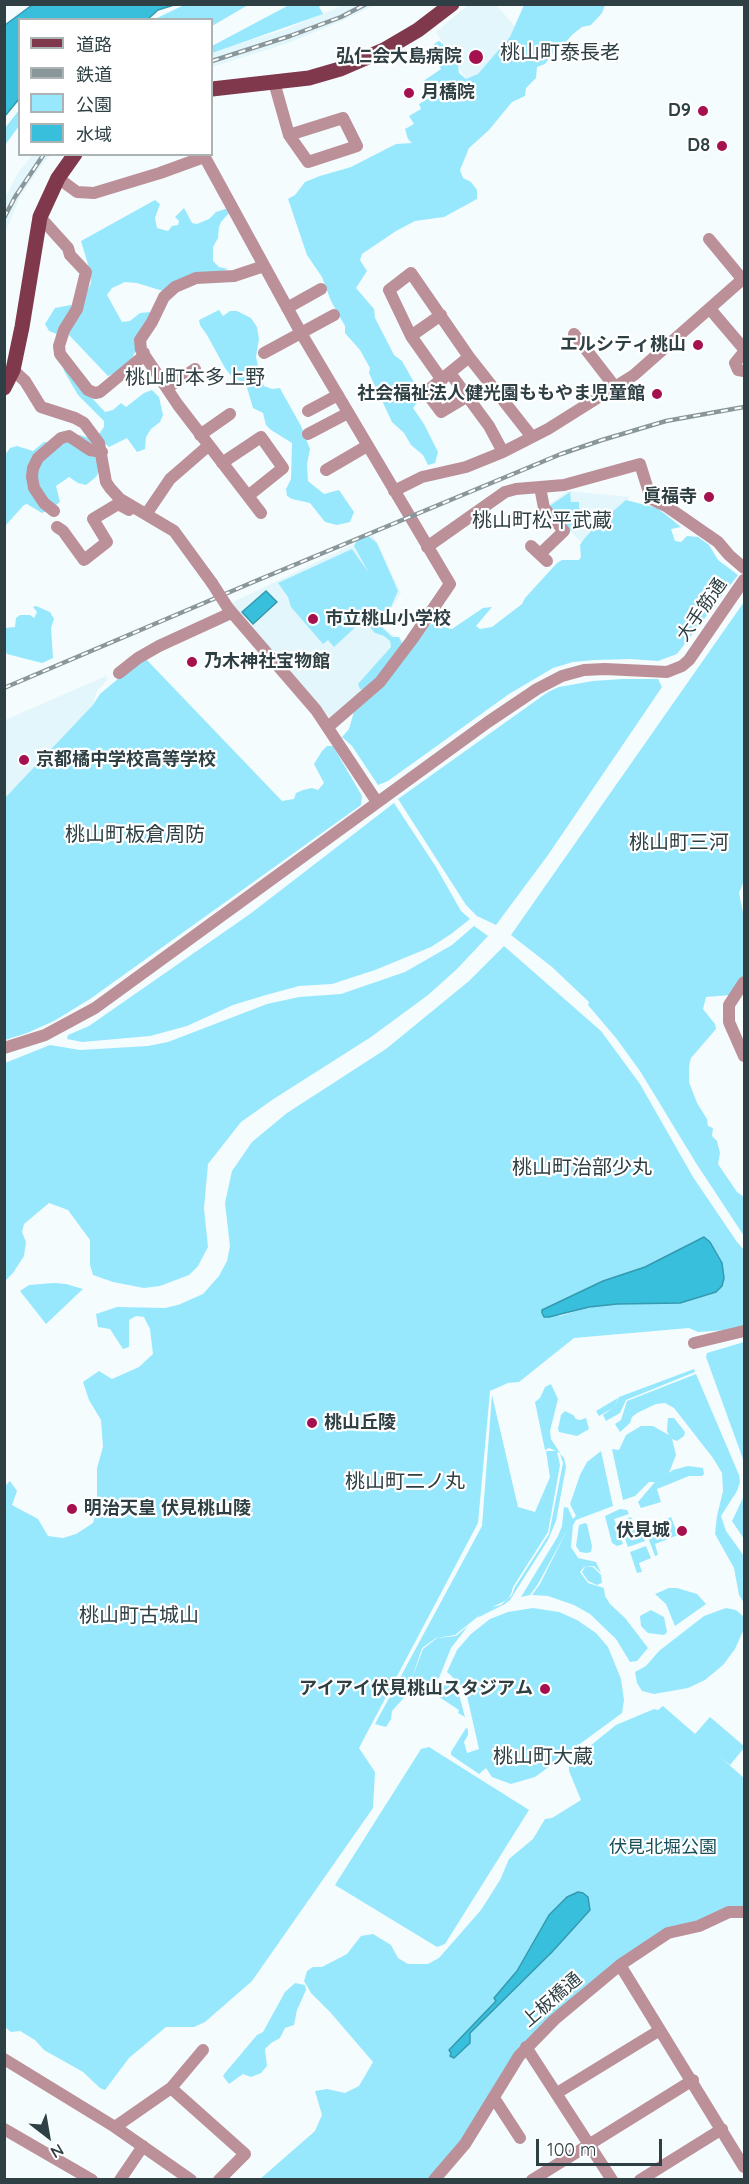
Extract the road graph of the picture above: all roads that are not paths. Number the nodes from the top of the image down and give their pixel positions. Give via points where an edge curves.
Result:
1 (452, 4) edge
2 (274, 82) junction
3 (213, 88) edge
4 (290, 135) junction
5 (74, 156) edge
6 (204, 156) edge
7 (58, 178) junction
8 (40, 217) junction
9 (709, 239) dead end
10 (264, 266) junction
11 (744, 279) edge
12 (321, 289) dead end
13 (287, 308) junction
14 (710, 309) junction
15 (334, 315) dead end
16 (441, 315) junction
17 (301, 333) junction
18 (574, 334) dead end
19 (411, 336) junction
20 (744, 350) edge
21 (144, 353) junction
22 (264, 354) dead end
23 (469, 357) junction
24 (195, 369) dead end
25 (13, 370) junction
26 (744, 370) edge
27 (446, 376) junction
28 (615, 387) junction
29 (4, 388) edge
30 (167, 388) junction
31 (338, 395) junction
32 (466, 397) junction
33 (308, 411) dead end
34 (348, 413) junction
35 (230, 414) dead end
36 (308, 434) dead end
37 (200, 435) junction
38 (532, 437) junction
39 (208, 446) junction
40 (367, 446) junction
41 (102, 452) junction
42 (503, 452) junction
43 (222, 463) junction
44 (326, 470) dead end
45 (540, 487) junction
46 (394, 491) junction
47 (248, 496) junction
48 (135, 507) junction
49 (54, 511) dead end
50 (147, 513) junction
51 (261, 513) dead end
52 (57, 527) dead end
53 (427, 547) junction
54 (539, 554) dead end
55 (744, 568) edge
56 (744, 580) edge
57 (230, 610) junction
58 (119, 673) dead end
59 (328, 727) junction
60 (377, 802) junction
61 (744, 982) edge
62 (4, 1048) edge
63 (744, 1056) edge
64 (744, 1331) edge
65 (694, 1343) dead end
66 (744, 1912) edge
67 (620, 1965) junction
68 (660, 2030) junction
69 (526, 2047) junction
70 (203, 2050) dead end
71 (4, 2059) edge
72 (693, 2080) junction
73 (171, 2088) junction
74 (557, 2093) junction
75 (494, 2097) junction
76 (115, 2127) junction
77 (4, 2129) edge
78 (722, 2129) junction
79 (520, 2138) dead end
80 (590, 2144) junction
81 (143, 2146) junction
82 (740, 2147) edge
83 (744, 2167) edge
84 (92, 2180) edge
85 (120, 2180) edge
86 (191, 2180) edge
87 (219, 2180) edge
88 (434, 2180) edge
89 (532, 2180) edge
90 (612, 2180) edge
91 (640, 2180) edge

1 - 2 main road via 418,30 365,59 309,78
2 - 3 main road
2 - 4 street
4 - 4 street via 308,162 357,146 343,118
5 - 7 main road
6 - 7 street via 160,174 94,193 77,192
6 - 10 street
7 - 8 main road
8 - 21 street via 86,272 77,309 64,330 60,354 88,390 95,393
8 - 25 main road
9 - 11 street
10 - 13 street
10 - 21 street via 234,276 196,278 175,287 164,297 143,332 140,340
11 - 14 street
12 - 13 street
13 - 17 street
14 - 20 street
14 - 28 street
15 - 17 street
16 - 19 street
16 - 19 street via 411,273 389,290
16 - 23 street
17 - 22 street
17 - 31 street
18 - 28 street
19 - 27 street
20 - 26 street via 735,363 738,370
21 - 30 street
23 - 27 street
23 - 38 street
24 - 30 street
25 - 29 main road
25 - 41 street via 41,407 84,423
27 - 32 street
27 - 32 street via 426,392 441,412
28 - 38 street
30 - 37 street
31 - 33 street
31 - 34 street
32 - 42 street
34 - 36 street
34 - 40 street
35 - 37 street
37 - 39 street
38 - 42 street
39 - 43 street
39 - 50 street via 170,479
40 - 44 street
40 - 46 street
41 - 48 street via 106,482 120,499
41 - 49 street via 90,450 69,436 38,458 33,468 34,488
42 - 46 street via 466,467 422,477
43 - 47 street
43 - 47 street via 261,436 283,468
45 - 53 street via 505,492
45 - 54 street via 544,508 564,531
45 - 55 street via 640,464 651,499 718,542
46 - 53 street
47 - 51 street
48 - 50 street
48 - 52 street via 133,512 118,504 93,519 107,542 84,560
50 - 57 street, bridge via 174,531
53 - 59 street via 450,584 380,682
56 - 60 street, 大手筋通 via 682,666 670,671 604,669 571,673 553,680
57 - 58 street via 159,646
57 - 59 street
59 - 60 street
60 - 62 street via 95,1008 45,1035
61 - 63 street via 729,1005 729,1022
64 - 65 street
66 - 67 street, 上板橋通 via 729,1912 699,1926 668,1933
67 - 68 street
67 - 69 street, 上板橋通
68 - 72 street
68 - 74 street
69 - 74 street
69 - 75 street, 上板橋通
70 - 73 street
71 - 76 street
72 - 78 street
72 - 80 street
73 - 76 street
73 - 87 street via 246,2154
74 - 80 street
75 - 79 street
75 - 88 street, 上板橋通 via 465,2144
76 - 81 street
77 - 84 street
78 - 82 street
78 - 91 street
80 - 89 street
80 - 90 street
81 - 85 street
81 - 86 street
82 - 83 street

